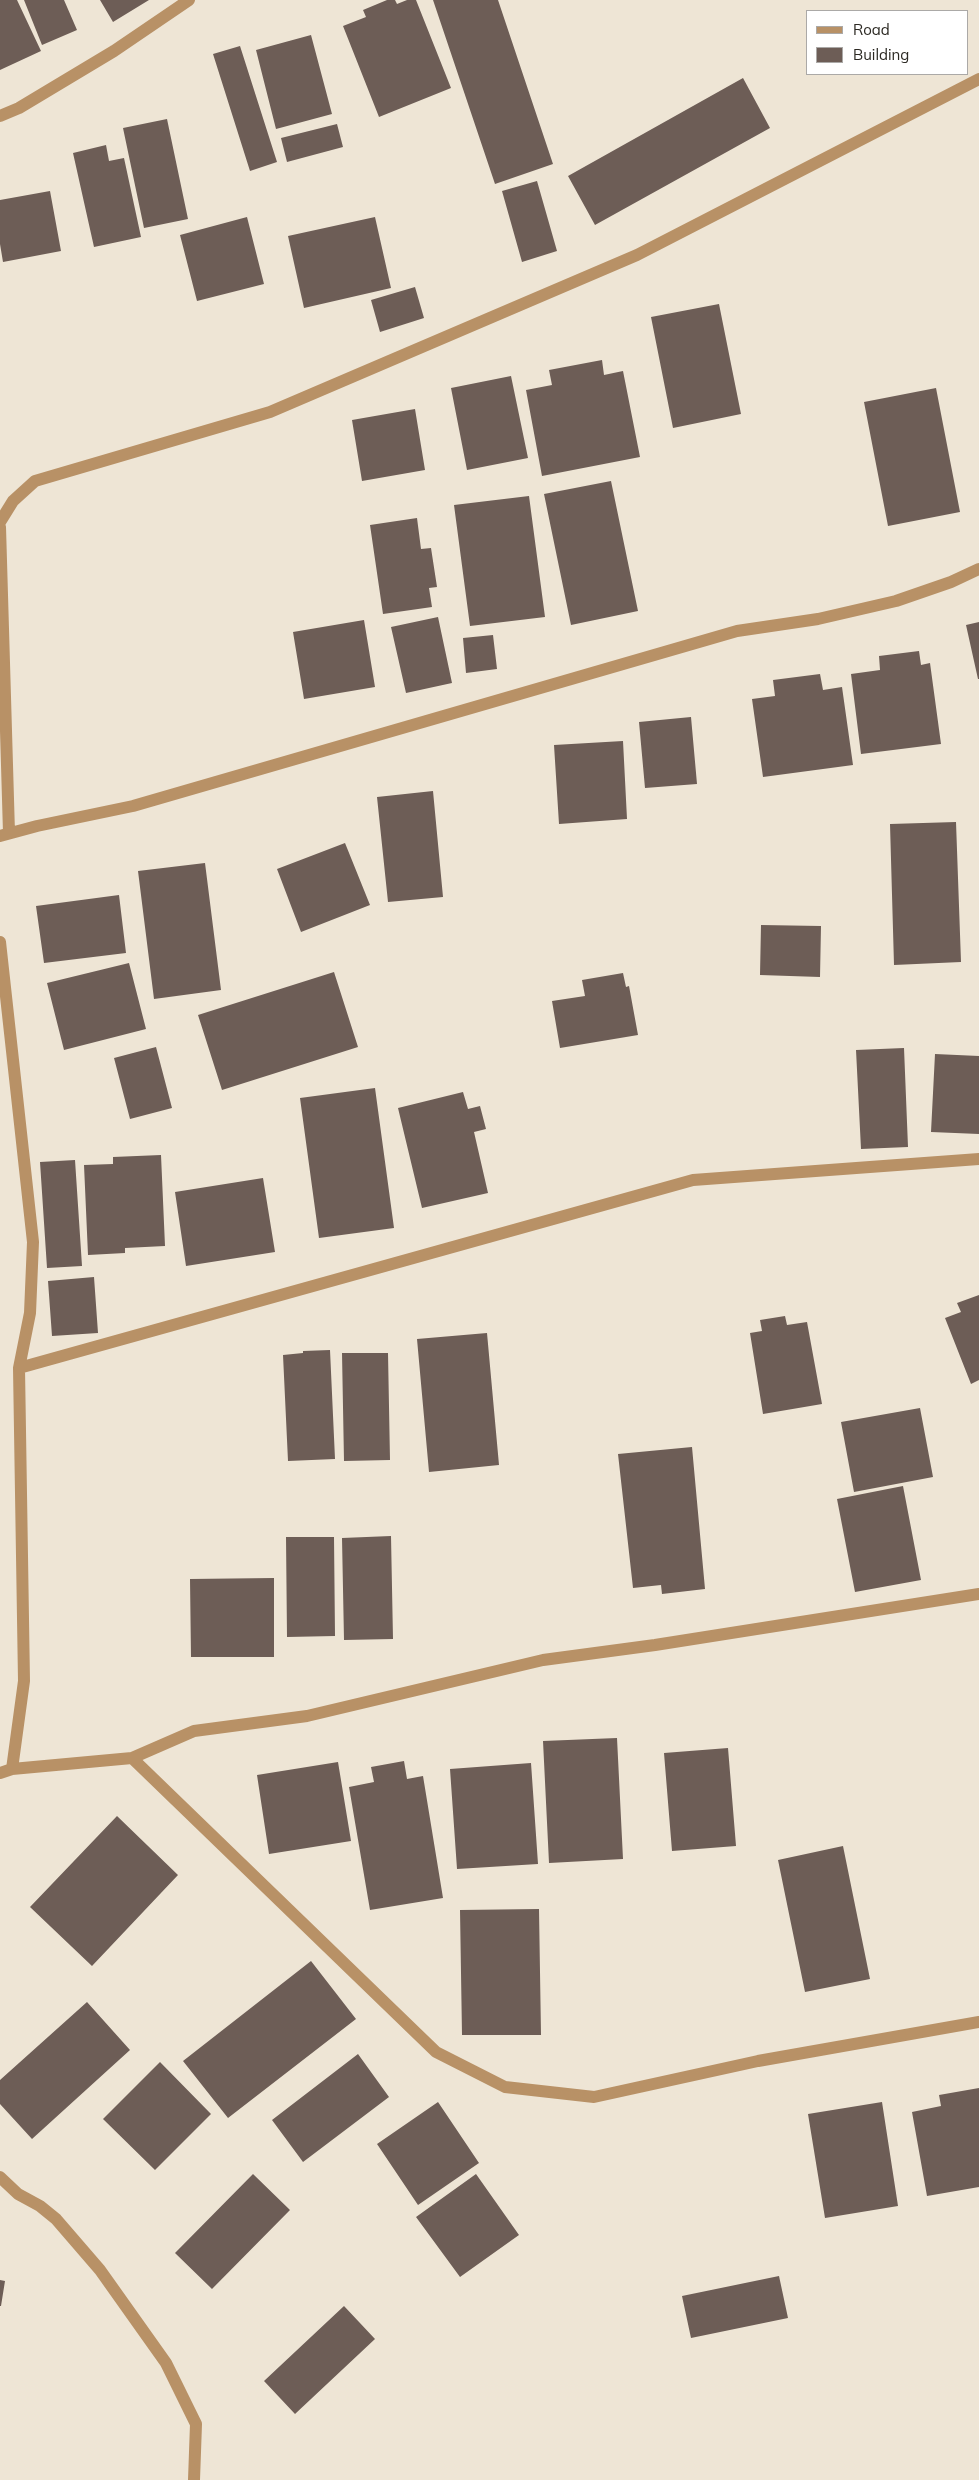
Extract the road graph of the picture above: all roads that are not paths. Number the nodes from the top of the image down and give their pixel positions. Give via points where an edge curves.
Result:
1 (189, 0) edge
2 (979, 79) edge
3 (0, 116) edge
4 (0, 522) edge
5 (0, 527) edge
6 (979, 570) edge
7 (5, 835) edge
8 (0, 942) edge
9 (979, 1159) edge
10 (20, 1368) junction
11 (979, 1594) edge
12 (132, 1758) junction
13 (6, 1771) edge
14 (979, 2022) edge
15 (0, 2177) edge
16 (194, 2480) edge

1 - 3 street via 114,51
2 - 4 street via 637,255 280,408 35,481 12,501
5 - 7 street
6 - 7 street via 896,601 818,619 738,631 133,806
8 - 10 street via 33,1242 30,1313
9 - 10 street via 694,1180
10 - 13 street via 24,1681
11 - 12 street via 543,1660 308,1716 194,1731
12 - 13 street
12 - 14 street via 436,2052 505,2087 594,2096 758,2061
15 - 16 street via 18,2194 56,2219 100,2270 166,2362 196,2424

